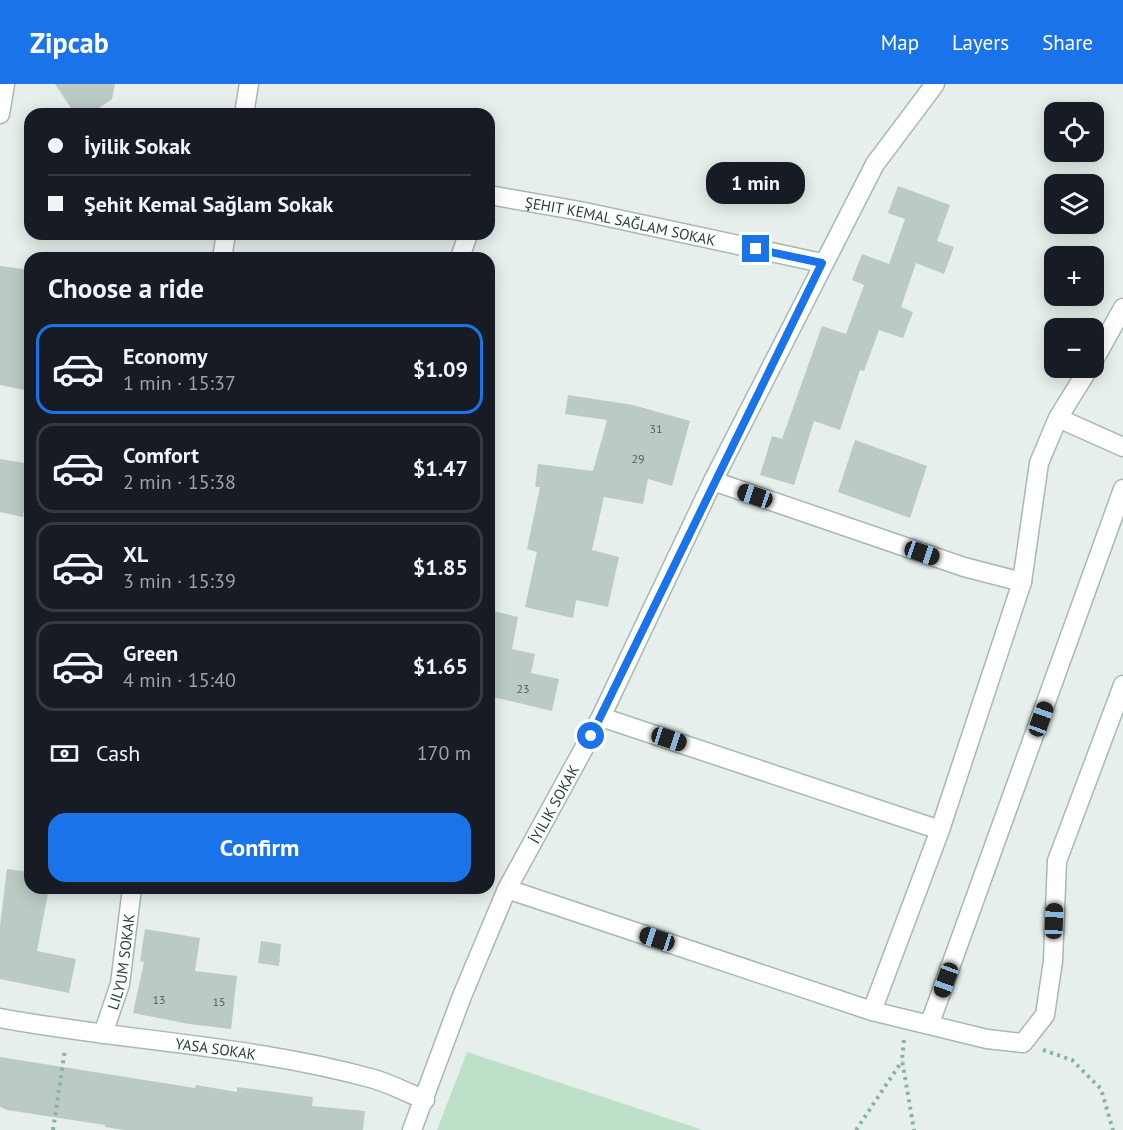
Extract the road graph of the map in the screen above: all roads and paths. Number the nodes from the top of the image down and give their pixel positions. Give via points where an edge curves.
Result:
1 (5, 84) edge
2 (249, 84) edge
3 (935, 84) edge
4 (245, 108) edge
5 (0, 114) edge
6 (495, 196) edge
7 (822, 263) junction
8 (1123, 308) edge
9 (1104, 342) edge
10 (1083, 378) edge
11 (1058, 418) junction
12 (1123, 447) edge
13 (713, 481) junction
14 (1123, 489) edge
15 (1022, 582) junction
16 (1123, 685) edge
17 (601, 717) junction
18 (940, 830) junction
19 (507, 889) junction
20 (131, 894) edge
21 (872, 1011) junction
22 (0, 1018) edge
23 (905, 1018) junction
24 (930, 1023) junction
25 (68, 1030) junction
26 (104, 1034) junction
27 (1023, 1043) junction
28 (902, 1060) junction
29 (425, 1100) junction
30 (53, 1130) edge
31 (412, 1130) edge
32 (856, 1130) edge
33 (914, 1130) edge
34 (1113, 1130) edge

1 - 5 street
2 - 4 street
3 - 7 street, İYILIK SOKAK via 875,164
6 - 7 street, ŞEHIT KEMAL SAĞLAM SOKAK
7 - 13 street, İYILIK SOKAK
8 - 9 street
10 - 11 street
11 - 12 street
11 - 15 street via 1040,463
13 - 15 street via 964,567
13 - 17 street, İYILIK SOKAK
14 - 24 street
15 - 18 street
16 - 27 street via 1057,861 1053,961 1045,1015
17 - 18 street
17 - 19 street, İYILIK SOKAK
18 - 21 street
19 - 21 street
19 - 29 street, İYILIK SOKAK via 462,996
20 - 26 street, LILYUM SOKAK via 120,984
21 - 23 street
22 - 25 street, YASA SOKAK
23 - 24 street
23 - 28 path
24 - 27 street
25 - 26 street, YASA SOKAK
25 - 30 path
26 - 29 street, YASA SOKAK via 253,1053 376,1079
27 - 34 path via 1072,1060 1101,1089
28 - 32 path
28 - 33 path
29 - 31 street, İYILIK SOKAK

